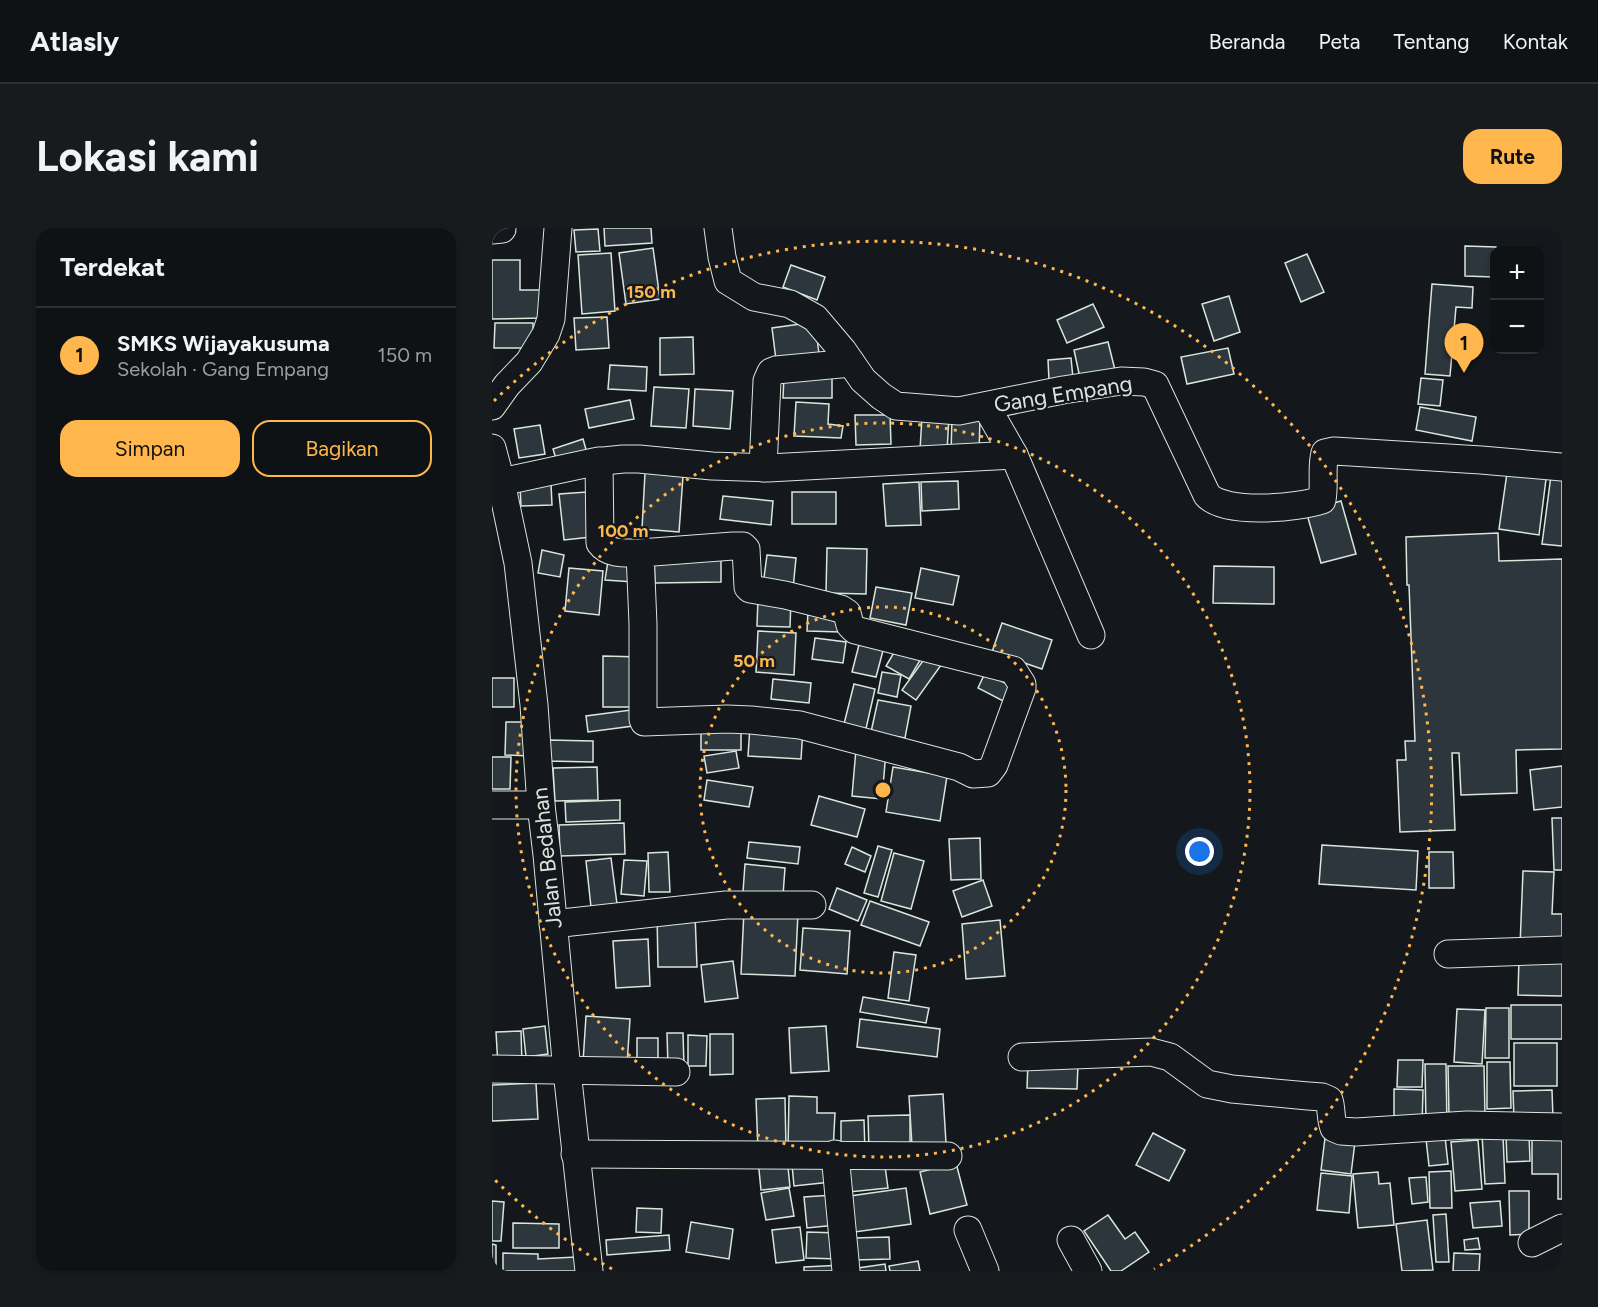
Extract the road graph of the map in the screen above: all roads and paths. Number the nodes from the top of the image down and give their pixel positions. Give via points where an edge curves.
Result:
1 (558, 228) edge
2 (718, 228) edge
3 (851, 363) junction
4 (492, 406) edge
5 (986, 406) junction
6 (492, 448) edge
7 (1014, 455) junction
8 (599, 461) junction
9 (1562, 467) edge
10 (764, 468) junction
11 (501, 482) junction
12 (640, 553) junction
13 (1090, 635) dead end
14 (492, 805) edge
15 (541, 805) junction
16 (812, 905) dead end
17 (553, 924) junction
18 (1562, 950) edge
19 (1448, 954) dead end
20 (1022, 1057) dead end
21 (492, 1069) edge
22 (567, 1071) junction
23 (676, 1072) dead end
24 (1562, 1127) edge
25 (575, 1154) junction
26 (835, 1155) junction
27 (948, 1156) dead end
28 (1562, 1228) edge
29 (968, 1230) dead end
30 (1071, 1240) dead end
31 (1532, 1243) dead end
32 (588, 1271) edge
33 (846, 1271) edge
34 (985, 1271) edge
35 (1088, 1271) edge

1 - 4 street via 551,319 546,334 529,362
2 - 3 street, Gang Empang via 728,281 754,297 790,304 815,318
3 - 5 street, Gang Empang via 863,381 896,406 959,411
3 - 10 street via 771,372 767,381
5 - 7 street
5 - 9 street, Gang Empang via 1121,381 1155,385 1207,495 1228,506 1274,508 1322,500 1323,461 1325,453 1334,451
6 - 11 street, Jalan Bedahan
7 - 10 street
7 - 13 street
8 - 10 street via 639,459
8 - 11 street
8 - 12 street via 600,543 610,550
11 - 15 street, Jalan Bedahan via 518,563
12 - 12 street via 644,722 727,719 800,725 973,774 988,773 994,765 1022,688 1013,670 855,630 841,609 750,589 743,546
14 - 15 street
15 - 17 street, Jalan Bedahan
16 - 17 street via 726,905
17 - 22 street, Jalan Bedahan
18 - 19 street
20 - 24 street via 1160,1053 1207,1084 1329,1100 1331,1121 1341,1131 1467,1125
21 - 22 street
22 - 23 street
22 - 25 street, Jalan Bedahan
25 - 26 street
25 - 32 street, Jalan Bedahan
26 - 27 street
26 - 33 street
28 - 31 street
29 - 34 street
30 - 35 street

